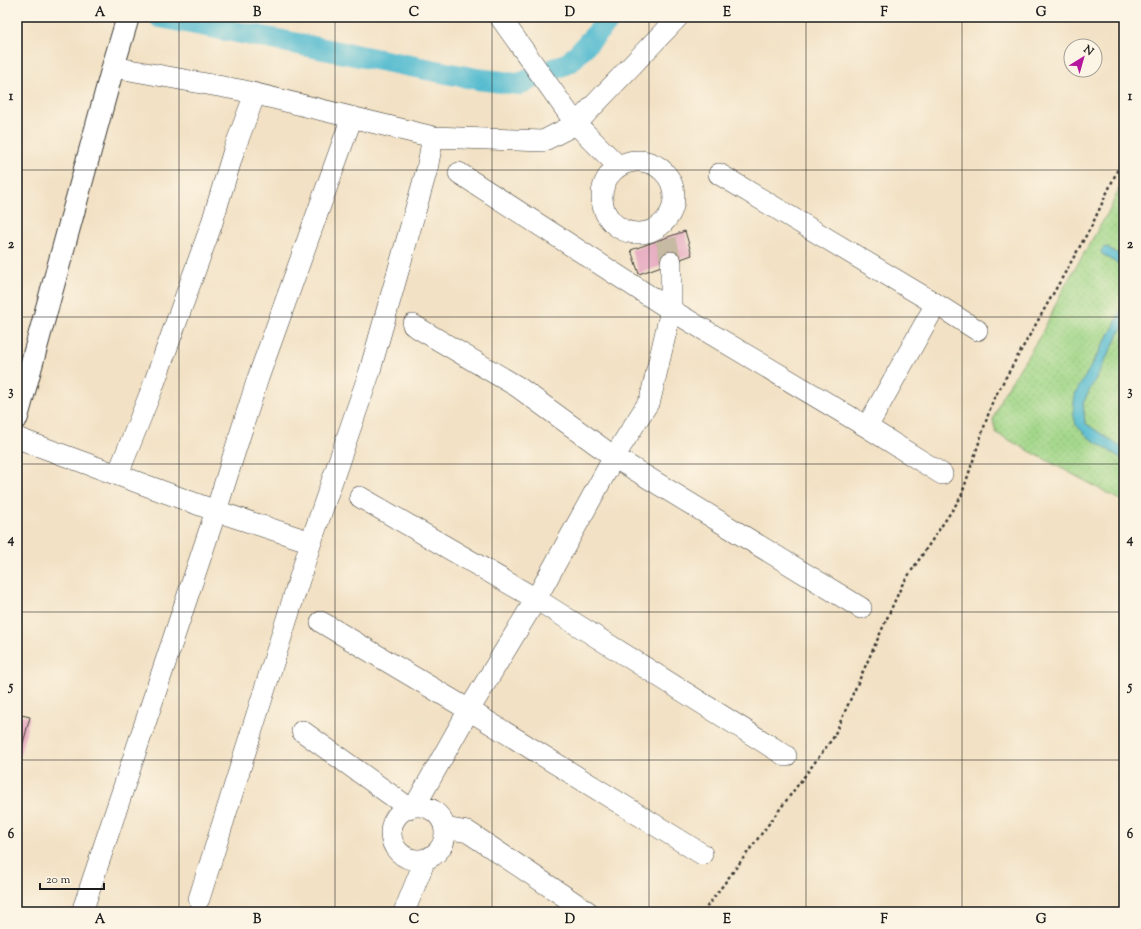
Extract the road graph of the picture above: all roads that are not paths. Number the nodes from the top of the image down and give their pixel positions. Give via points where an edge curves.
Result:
1 (128, 17) edge
2 (500, 17) edge
3 (678, 17) edge
4 (113, 67) junction
5 (255, 94) junction
6 (352, 117) junction
7 (576, 124) junction
8 (433, 137) junction
9 (618, 166) junction
10 (459, 172) dead end
11 (719, 174) dead end
12 (671, 262) tunnel mouth
13 (936, 304) junction
14 (671, 310) junction
15 (413, 325) dead end
16 (976, 330) dead end
17 (17, 416) edge
18 (867, 427) junction
19 (17, 438) edge
20 (614, 457) junction
21 (118, 474) junction
22 (942, 474) dead end
23 (360, 497) dead end
24 (216, 511) junction
25 (312, 542) junction
26 (536, 599) junction
27 (861, 608) dead end
28 (321, 622) dead end
29 (469, 710) junction
30 (302, 731) dead end
31 (786, 756) dead end
32 (412, 807) junction
33 (445, 828) junction
34 (702, 854) dead end
35 (425, 860) junction
36 (199, 899) dead end
37 (82, 912) edge
38 (404, 912) edge
39 (588, 912) edge

1 - 4 main road
2 - 7 street
3 - 7 street
4 - 5 street
4 - 17 main road
5 - 6 street
5 - 21 street via 234,150 211,226
6 - 8 street
6 - 24 street via 258,378
7 - 8 street via 543,141
7 - 9 street
8 - 25 street via 427,169 370,374
9 - 9 street via 604,184 603,207 609,218 617,226 628,231 664,231 673,203 670,180 653,164 641,161
10 - 14 street
11 - 13 street
12 - 14 street
13 - 16 street
13 - 18 street
14 - 18 street
14 - 20 street via 650,400
15 - 20 street via 518,387
18 - 22 street
19 - 21 street
20 - 26 street
20 - 27 street
21 - 24 street
23 - 26 street
24 - 25 street
24 - 37 street
25 - 36 street
26 - 29 street
26 - 31 street
28 - 29 street
29 - 32 street
29 - 34 street
30 - 32 street
32 - 33 street via 421,806 437,813
32 - 35 street via 398,815 393,823 392,840 395,848 408,859
33 - 35 street via 446,837 441,848
33 - 39 street via 468,832
35 - 38 street

